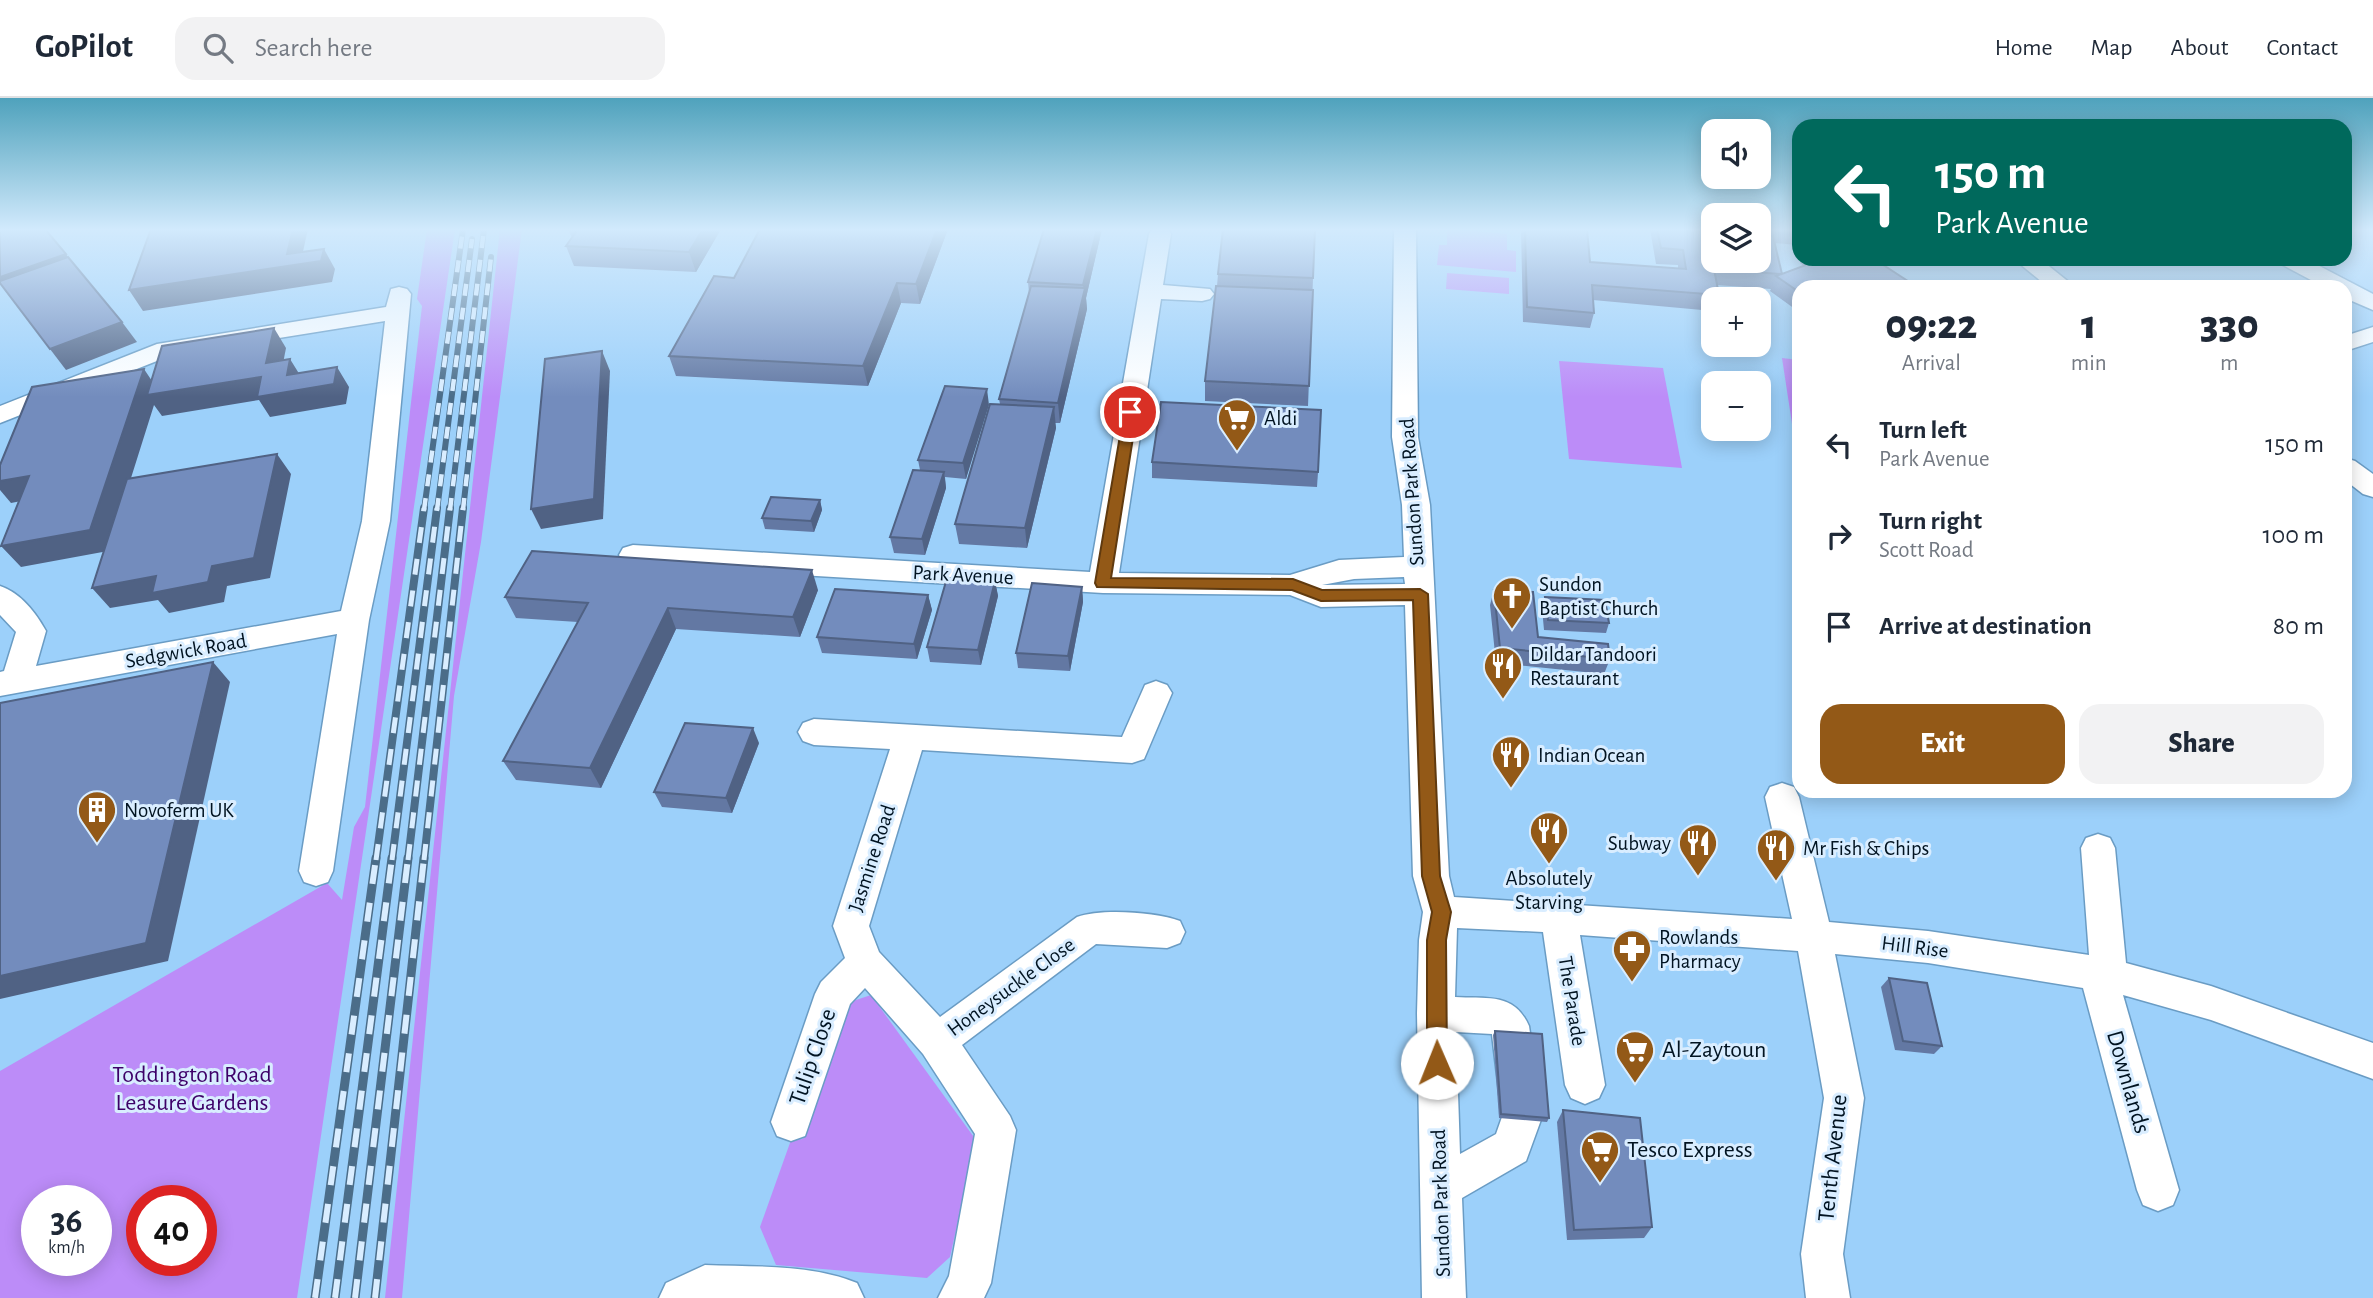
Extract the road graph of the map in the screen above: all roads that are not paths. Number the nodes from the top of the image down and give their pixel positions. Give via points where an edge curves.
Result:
1 (1151, 285) edge
2 (1405, 285) edge
3 (1150, 291) junction
4 (2352, 292) edge
5 (1202, 294) dead end
6 (2373, 303) edge
7 (2373, 334) edge
8 (2352, 342) edge
9 (0, 415) edge
10 (2352, 472) edge
11 (2373, 488) edge
12 (633, 555) edge
13 (1419, 581) junction
14 (1103, 583) junction
15 (0, 597) edge
16 (354, 620) junction
17 (8, 682) edge
18 (1156, 692) dead end
19 (814, 732) dead end
20 (910, 737) junction
21 (1782, 797) dead end
22 (2098, 848) dead end
23 (316, 871) dead end
24 (1441, 912) junction
25 (1559, 918) junction
26 (1167, 932) dead end
27 (1813, 936) junction
28 (865, 962) junction
29 (2104, 974) junction
30 (1436, 1013) junction
31 (937, 1041) junction
32 (2373, 1062) edge
33 (1586, 1085) dead end
34 (791, 1122) dead end
35 (1440, 1188) junction
36 (2158, 1190) dead end
37 (681, 1298) edge
38 (842, 1298) edge
39 (960, 1298) edge
40 (1444, 1298) edge
41 (1828, 1298) edge

1 - 3 street
2 - 13 street, Sundon Park Road via 1405,437 1416,505
3 - 5 street
3 - 14 street
4 - 6 street
7 - 8 street
9 - 16 street via 166,349 398,303 376,521
10 - 11 street
12 - 14 street, Park Avenue
13 - 14 street, Park Avenue via 1321,596 1293,585
13 - 24 street, Sundon Park Road via 1431,876
15 - 17 street, Sedgwick Road via 31,631
16 - 17 street, Sedgwick Road
16 - 23 street
18 - 20 street via 1132,751
19 - 20 street
20 - 28 street, Jasmine Road via 851,926
21 - 27 street, Tenth Avenue
22 - 29 street, Downlands
24 - 25 street, Hill Rise
24 - 30 street, Sundon Park Road
25 - 27 street, Hill Rise
25 - 33 street, The Parade
26 - 31 street, Honeysuckle Close via 1090,928
27 - 29 street, Hill Rise via 1928,947
27 - 41 street, Tenth Avenue via 1844,1098 1822,1254
28 - 31 street, Jasmine Road
28 - 34 street, Tulip Close via 834,994
29 - 32 street, Hill Rise via 2211,1003
29 - 36 street, Downlands
30 - 35 street, Sundon Park Road
30 - 35 street via 1502,1017 1510,1026 1522,1117 1512,1147
31 - 39 street, Jasmine Road via 996,1130 969,1283
35 - 40 street, Sundon Park Road
37 - 38 street via 705,1287 775,1289

